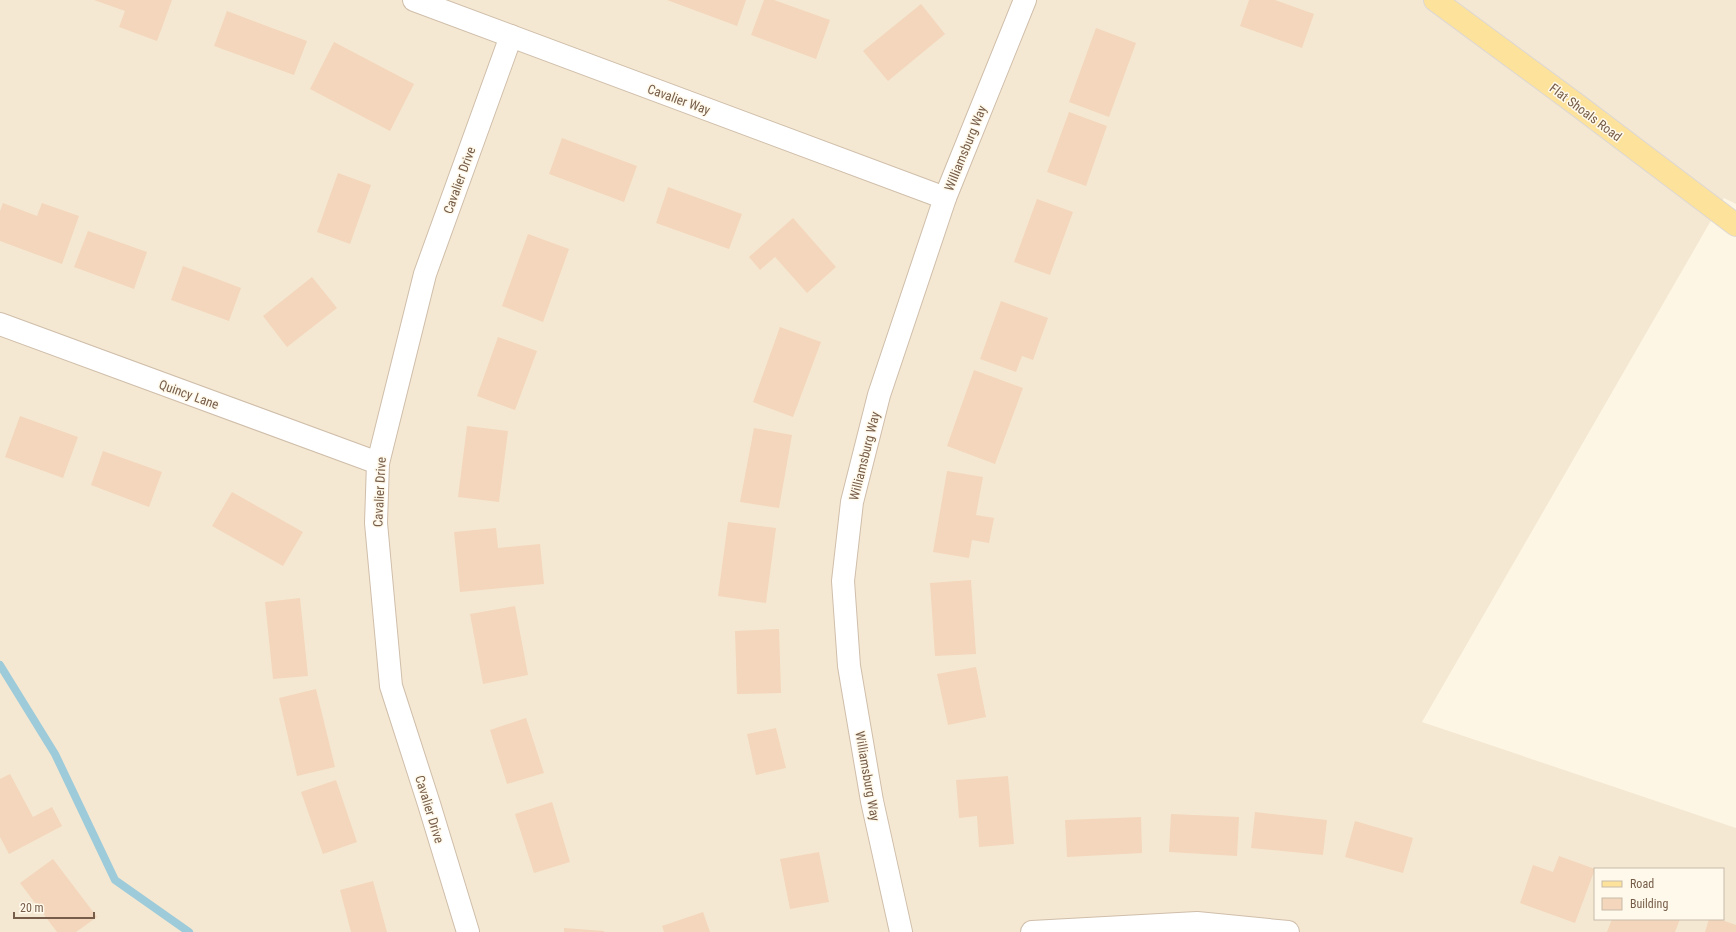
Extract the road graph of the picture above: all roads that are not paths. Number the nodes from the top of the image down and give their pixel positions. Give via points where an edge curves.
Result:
1 (414, 0) edge
2 (1025, 0) edge
3 (1435, 0) edge
4 (512, 36) junction
5 (945, 198) junction
6 (1736, 225) edge
7 (0, 324) edge
8 (378, 463) junction
9 (468, 932) edge
10 (902, 932) edge
11 (1032, 932) edge
12 (1288, 932) edge

1 - 4 street, Cavalier Way
2 - 5 street, Williamsburg Way
3 - 6 main road, Flat Shoals Road
4 - 5 street, Cavalier Way
4 - 8 street, Cavalier Drive via 425,274
5 - 10 street, Williamsburg Way via 879,395 852,502 843,581 850,673 872,801
7 - 8 street, Quincy Lane
8 - 9 street, Cavalier Drive via 376,523 390,686
11 - 12 street via 1197,923

